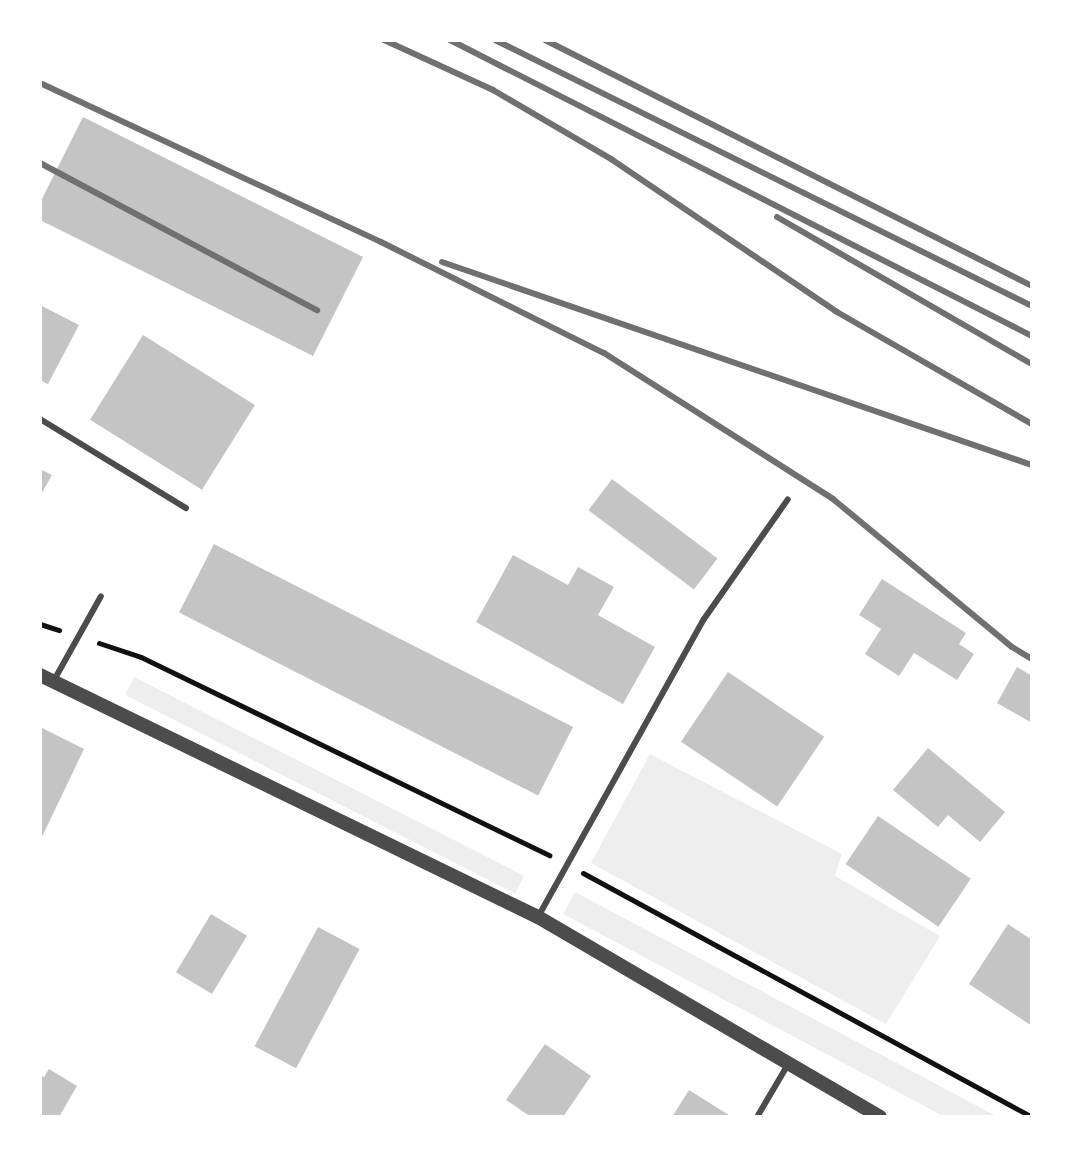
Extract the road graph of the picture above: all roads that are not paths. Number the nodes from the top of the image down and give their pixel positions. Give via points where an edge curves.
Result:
1 (40, 419) edge
2 (788, 499) dead end
3 (186, 508) dead end
4 (101, 596) dead end
5 (46, 678) edge
6 (538, 917) junction
7 (787, 1066) junction
8 (757, 1117) edge
9 (880, 1117) edge

1 - 3 lane
2 - 6 lane via 704,619
4 - 5 lane
5 - 6 street
6 - 7 street
7 - 8 lane
7 - 9 street

